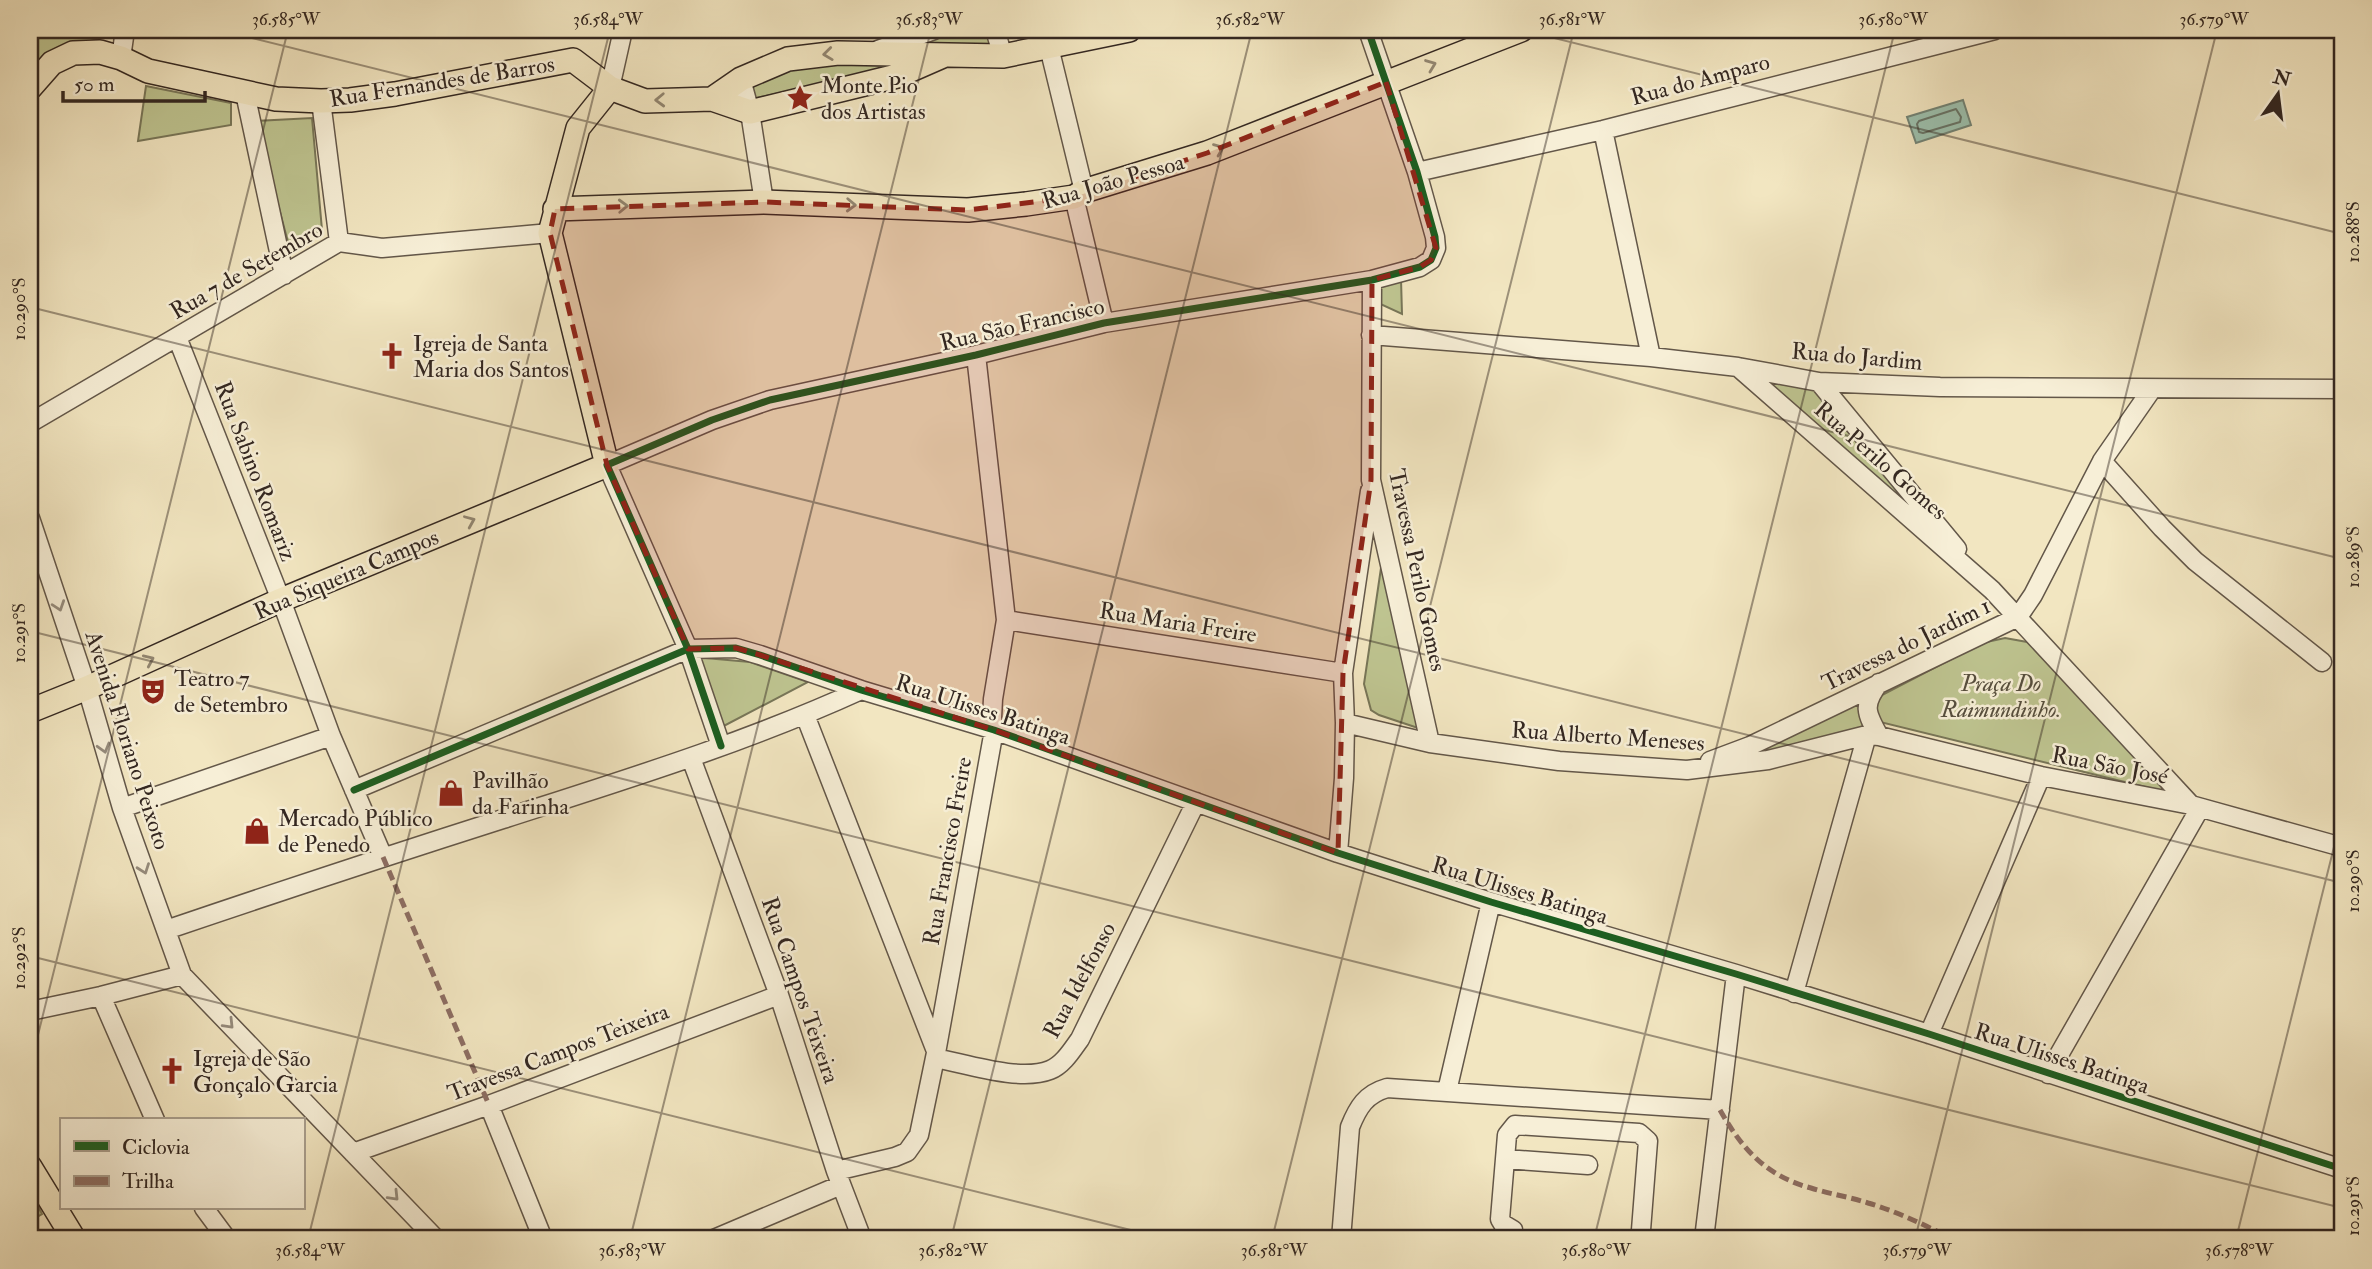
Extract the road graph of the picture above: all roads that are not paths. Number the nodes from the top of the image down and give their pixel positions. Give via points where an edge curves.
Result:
1 (125, 30) edge
2 (623, 30) edge
3 (934, 30) edge
4 (995, 30) edge
5 (1368, 30) edge
6 (1521, 30) edge
7 (1995, 30) edge
8 (1121, 31) edge
9 (1049, 47) junction
10 (870, 54) junction
11 (945, 55) junction
12 (1003, 57) junction
13 (121, 58) junction
14 (741, 79) junction
15 (1386, 82) junction
16 (30, 86) edge
17 (610, 88) junction
18 (245, 93) junction
19 (712, 99) junction
20 (321, 101) junction
21 (750, 112) junction
22 (1603, 130) junction
23 (1418, 172) junction
24 (1079, 194) junction
25 (764, 202) junction
26 (555, 209) junction
27 (550, 233) junction
28 (339, 242) junction
29 (284, 275) junction
30 (1372, 280) junction
31 (1104, 323) junction
32 (1371, 335) junction
33 (177, 337) junction
34 (976, 355) junction
35 (1651, 357) junction
36 (1738, 367) junction
37 (1819, 382) junction
38 (2152, 389) junction
39 (2342, 389) edge
40 (30, 423) edge
41 (2102, 461) junction
42 (607, 465) junction
43 (1371, 480) junction
44 (30, 518) edge
45 (1992, 590) junction
46 (281, 600) junction
47 (2018, 617) junction
48 (1006, 620) junction
49 (688, 649) junction
50 (2322, 662) dead end
51 (1343, 673) junction
52 (1880, 683) junction
53 (87, 688) junction
54 (861, 690) junction
55 (30, 710) edge
56 (805, 715) junction
57 (1345, 723) junction
58 (994, 730) junction
59 (331, 736) junction
60 (1873, 736) junction
61 (1430, 743) junction
62 (721, 746) junction
63 (691, 758) junction
64 (1687, 770) junction
65 (2041, 776) junction
66 (354, 790) junction
67 (1196, 802) junction
68 (2196, 807) junction
69 (122, 808) junction
70 (2342, 847) edge
71 (1338, 853) junction
72 (383, 857) junction
73 (1491, 902) junction
74 (166, 930) junction
75 (1736, 974) junction
76 (182, 975) junction
77 (1794, 993) junction
78 (779, 995) junction
79 (101, 996) junction
80 (30, 1011) edge
81 (1929, 1034) junction
82 (936, 1056) junction
83 (2048, 1074) junction
84 (1447, 1091) junction
85 (488, 1105) junction
86 (1720, 1110) junction
87 (154, 1118) edge
88 (353, 1153) junction
89 (1505, 1159) junction
90 (1588, 1165) dead end
91 (30, 1167) edge
92 (2342, 1169) edge
93 (839, 1178) junction
94 (205, 1210) edge
95 (1641, 1230) dead end
96 (74, 1239) edge
97 (227, 1239) edge
98 (436, 1239) edge
99 (543, 1239) edge
100 (714, 1239) edge
101 (862, 1239) edge
102 (1341, 1239) edge
103 (1513, 1239) edge
104 (1703, 1239) edge

1 - 13 street
2 - 17 street
3 - 10 street
4 - 12 street
5 - 15 street
15 -> 6 main road, Rua João Pessoa
7 - 22 street, Rua do Amparo
8 - 9 main road
9 - 12 main road
9 - 24 street
10 - 11 main road
10 -> 14 main road via 788,59
11 - 12 main road
11 - 21 main road via 897,76
13 - 16 main road, Rua Fernandes de Barros via 100,51 73,53 52,63
13 - 18 main road, Rua Fernandes de Barros via 148,71
14 - 19 main road
14 - 21 street
15 - 23 street
24 -> 15 main road, Rua João Pessoa via 1207,153
19 -> 17 main road, Rua Fernandes de Barros via 645,101
17 - 20 main road, Rua Fernandes de Barros via 573,60 394,94
17 - 26 main road via 578,128
18 - 20 main road, Rua Fernandes de Barros
18 - 29 street
19 - 21 main road
20 - 28 street
21 - 25 street
22 - 23 street, Rua do Amparo
22 - 35 street
23 - 30 street, Rua São Francisco via 1435,237 1431,260
25 -> 24 main road, Rua João Pessoa via 968,210
24 - 31 street
26 -> 25 main road, Rua João Pessoa
26 - 27 main road
27 - 28 street, Rua 7 de Setembro via 382,248
27 - 42 main road
28 - 29 street, Rua 7 de Setembro
29 - 33 street, Rua 7 de Setembro
30 - 31 street, Rua São Francisco
30 - 32 street, Travessa Perilo Gomes
31 - 34 street, Rua São Francisco
32 - 35 street, Rua do Jardim
32 - 43 street, Travessa Perilo Gomes
33 - 40 street, Rua 7 de Setembro
33 - 46 street, Rua Sabino Romariz
34 - 42 street, Rua São Francisco via 770,400
34 - 48 street, Rua Francisco Freire
35 - 36 street, Rua do Jardim
36 - 37 street, Rua do Jardim
36 - 45 street, Rua Perilo Gomes
37 - 38 street, Rua do Jardim
37 - 45 street, Rua Perilo Gomes
38 - 39 street, Rua do Jardim
38 - 41 street, Travessa do Jardim 1
41 - 47 street, Travessa do Jardim 1
41 - 50 street via 2195,561
46 -> 42 main road, Rua Siqueira Campos
42 - 49 street
43 - 51 street
43 - 61 street, Travessa Perilo Gomes
44 -> 53 street, Avenida Floriano Peixoto
45 - 47 street, Rua Perilo Gomes
53 -> 46 main road, Rua Siqueira Campos
46 - 59 street, Rua Sabino Romariz
47 - 52 street, Travessa do Jardim 1
47 - 68 street, Rua Perilo Gomes
48 - 51 street, Rua Maria Freire
48 - 58 street, Rua Francisco Freire via 993,699
49 - 54 street, Rua Ulisses Batinga via 736,648
49 - 62 street
49 - 66 street
51 - 57 street
52 - 60 street via 1870,695 1867,711
52 - 64 street, Travessa do Jardim 1 via 1750,746
53 - 55 main road, Rua Siqueira Campos
53 -> 69 street, Avenida Floriano Peixoto
54 - 56 street
54 - 58 street, Rua Ulisses Batinga
56 - 62 street
56 - 82 street
57 - 61 street, Rua Alberto Meneses
57 - 71 street
58 - 67 street, Rua Ulisses Batinga
58 - 82 street, Rua Francisco Freire
59 - 66 street, Rua Sabino Romariz
59 - 69 street
60 - 64 street, Rua Alberto Meneses via 1768,760
60 - 65 street, Rua São José
60 - 77 street
61 - 64 street, Rua Alberto Meneses via 1559,761
62 - 63 street
63 - 72 street
63 - 78 street, Rua Campos Teixeira
65 - 68 street, Rua São José
65 - 81 street
66 - 72 street, Rua Sabino Romariz
67 - 71 street, Rua Ulisses Batinga
67 - 82 street, Rua Idelfonso via 1068,1057 1051,1070 1024,1075
68 - 70 street, Rua São José
68 - 83 street
69 -> 74 street, Avenida Floriano Peixoto
71 - 73 street, Rua Ulisses Batinga
72 - 74 street
73 - 75 street, Rua Ulisses Batinga
73 - 84 street
74 - 76 street, Avenida Floriano Peixoto
75 - 77 street, Rua Ulisses Batinga
75 - 86 street
76 - 79 street
76 -> 88 street
77 - 81 street, Rua Ulisses Batinga
78 - 85 street, Travessa Campos Teixeira
78 - 93 street, Rua Campos Teixeira
79 - 80 street
79 - 87 street
81 - 83 street, Rua Ulisses Batinga
82 - 93 street, Rua Francisco Freire via 914,1145 907,1152
83 - 92 street, Rua Ulisses Batinga
84 - 86 street
84 - 102 street via 1387,1088 1371,1092 1364,1101 1350,1127
85 - 88 street, Travessa Campos Teixeira
85 - 99 street
86 - 104 street
88 -> 98 street
89 - 90 street
89 - 95 street via 1507,1135 1515,1125 1639,1133 1648,1141
89 - 103 street via 1500,1219 1513,1230
91 - 96 main road
93 - 100 street, Rua Francisco Freire
93 - 101 street, Rua Campos Teixeira
94 - 97 street

